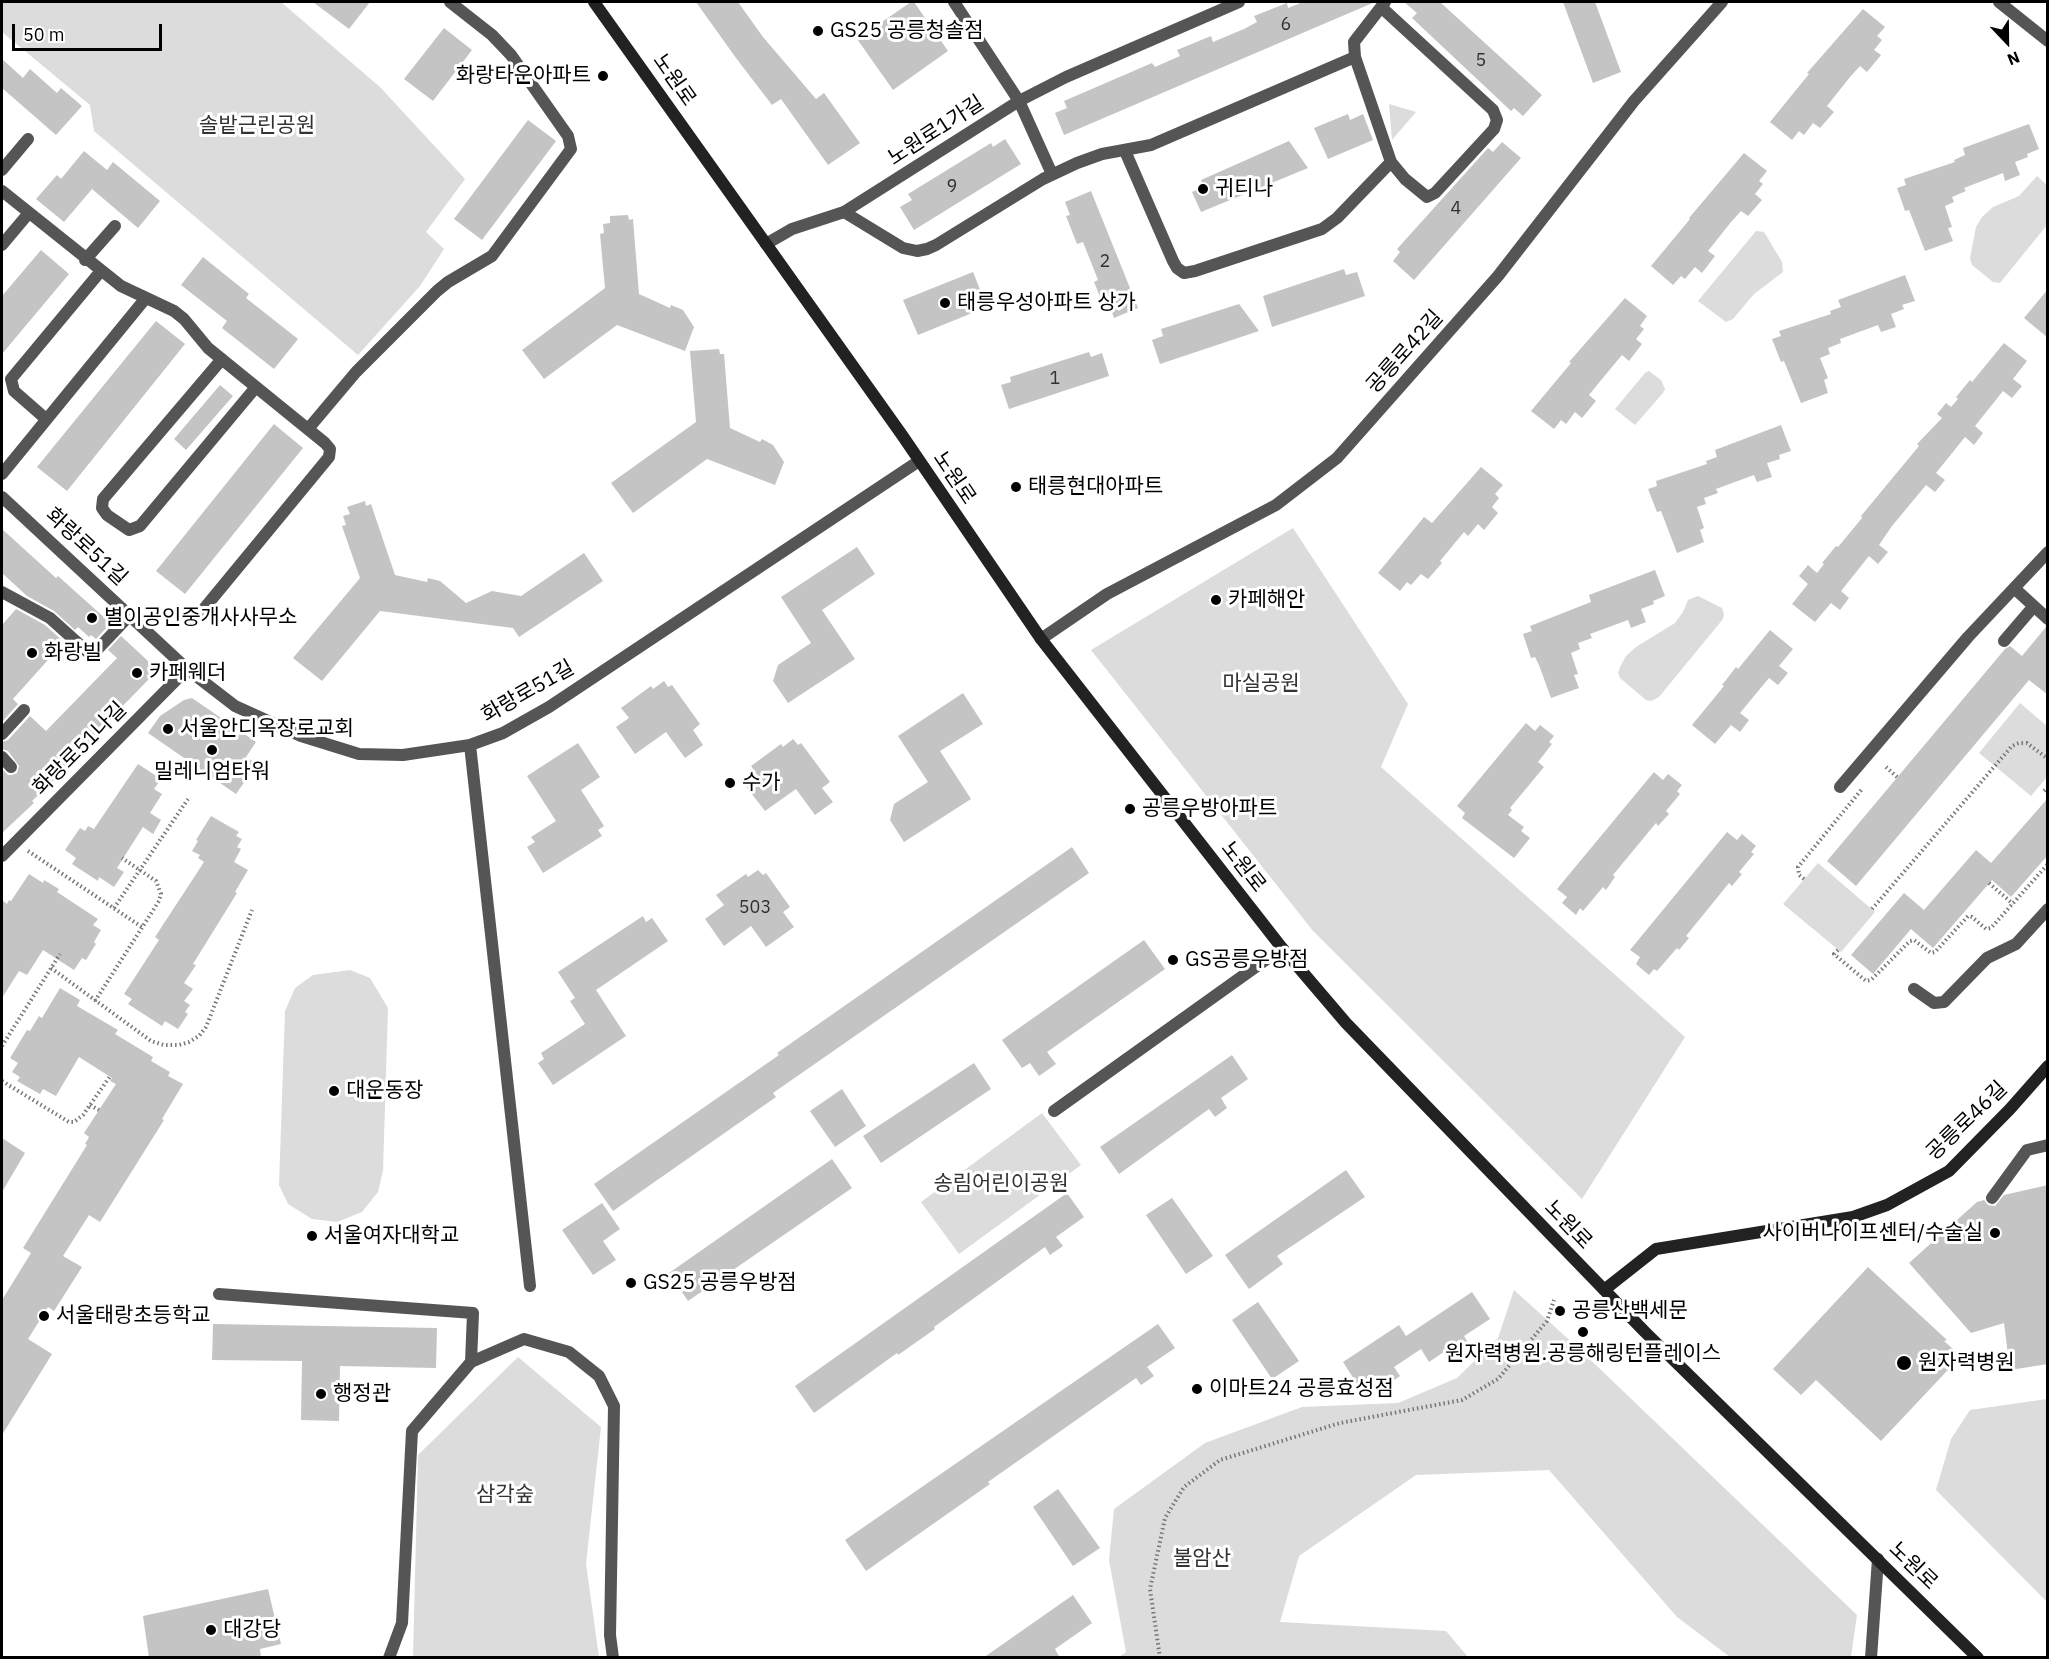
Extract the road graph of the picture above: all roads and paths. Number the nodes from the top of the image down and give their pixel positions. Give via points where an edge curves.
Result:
1 (450, 2) edge
2 (594, 2) edge
3 (954, 2) edge
4 (1239, 2) edge
5 (1722, 2) edge
6 (1999, 2) edge
7 (1383, 4) edge
8 (2048, 41) edge
9 (1355, 57) junction
10 (1019, 101) junction
11 (28, 139) dead end
12 (1125, 151) junction
13 (1391, 162) junction
14 (2, 170) edge
15 (1052, 174) junction
16 (2, 191) edge
17 (844, 212) junction
18 (28, 214) junction
19 (115, 226) dead end
20 (766, 244) junction
21 (2, 245) edge
22 (85, 260) junction
23 (100, 272) junction
24 (145, 299) junction
25 (222, 359) junction
26 (256, 387) junction
27 (46, 419) junction
28 (308, 429) junction
29 (919, 461) junction
30 (2, 474) edge
31 (2, 497) edge
32 (2048, 552) edge
33 (2014, 588) junction
34 (2, 592) edge
35 (2034, 606) junction
36 (130, 615) junction
37 (2048, 619) edge
38 (193, 621) dead end
39 (1041, 639) junction
40 (2004, 641) dead end
41 (187, 669) junction
42 (24, 710) dead end
43 (2, 734) edge
44 (470, 745) junction
45 (2, 757) edge
46 (2048, 759) edge
47 (11, 766) dead end
48 (1886, 767) dead end
49 (1897, 777) dead end
50 (1840, 787) dead end
51 (1863, 787) dead end
52 (188, 799) dead end
53 (28, 851) dead end
54 (2, 856) edge
55 (122, 858) dead end
56 (2048, 864) edge
57 (140, 870) junction
58 (1804, 879) dead end
59 (1989, 883) dead end
60 (2013, 904) junction
61 (114, 908) junction
62 (1872, 909) dead end
63 (2048, 909) edge
64 (252, 910) dead end
65 (142, 927) junction
66 (1282, 948) junction
67 (1838, 950) dead end
68 (60, 954) dead end
69 (51, 968) junction
70 (1914, 989) dead end
71 (96, 1001) junction
72 (2, 1043) edge
73 (2048, 1066) edge
74 (111, 1075) dead end
75 (2, 1081) edge
76 (90, 1105) junction
77 (99, 1110) dead end
78 (1054, 1111) dead end
79 (2048, 1145) edge
80 (1992, 1198) dead end
81 (530, 1286) dead end
82 (1604, 1290) junction
83 (219, 1294) dead end
84 (1554, 1300) dead end
85 (471, 1362) junction
86 (1878, 1559) junction
87 (389, 1658) edge
88 (613, 1658) edge
89 (1160, 1658) edge
90 (1871, 1658) edge
91 (1978, 1658) edge

1 - 28 street via 511,55 568,136 572,149 492,256 437,291 356,372
2 - 20 main road, 노원로
3 - 10 street, 노원로1가길
4 - 10 street via 1066,76
5 - 39 street, 공릉로42길 via 1634,101 1498,276 1337,458 1276,505 1107,594
6 - 8 street
7 - 9 street via 1354,42
7 - 13 street via 1493,110 1497,120 1494,129 1431,196 1423,195
9 - 12 street via 1150,145
9 - 13 street
10 - 15 street
10 - 17 street, 노원로1가길
11 - 14 street
12 - 13 street via 1173,261 1184,273 1322,228 1337,218
12 - 15 street via 1087,159
15 - 17 street via 936,246 917,251 903,248
16 - 18 street
17 - 20 street, 노원로1가길 via 792,229
18 - 21 street
18 - 22 street
19 - 22 street
20 - 29 main road, 노원로
22 - 23 street
23 - 24 street
23 - 27 street via 11,379 14,391
24 - 25 street via 174,311
24 - 27 street
25 - 26 street
25 - 26 street via 103,499 102,508 107,515 129,530 140,526
26 - 28 street
27 - 30 street
28 - 38 street via 329,447 329,457
29 - 39 main road, 노원로
29 - 44 street, 화랑로51길 via 549,707 502,733
31 - 36 street, 화랑로51길
32 - 33 street
33 - 35 street
33 - 50 street
34 - 36 street via 50,618 90,654
35 - 37 street
35 - 40 street
36 - 41 street, 화랑로51길
39 - 66 main road, 노원로
41 - 44 street, 화랑로51길 via 235,706 301,736 359,754 403,755
41 - 54 street, 화랑로51나길
42 - 43 street
44 - 81 street
45 - 47 street
46 - 62 path via 2027,743 2012,746
48 - 49 path
51 - 58 path via 1798,867
52 - 57 path
53 - 61 path
55 - 57 path
56 - 60 path
57 - 61 path
57 - 65 path via 156,881 161,894
59 - 60 path
60 - 67 path via 1991,928 1986,929 1968,916 1935,952 1914,940 1905,944 1875,978 1866,981 1834,954
61 - 65 path
63 - 70 street via 2016,944 1987,958 1944,1002 1934,1003
64 - 71 path via 211,1017 199,1036 189,1042 164,1046 151,1041
65 - 71 path
66 - 78 street
66 - 82 main road, 노원로 via 1346,1023
68 - 69 path
69 - 71 path
69 - 72 path
73 - 82 main road, 공릉로46길 via 1949,1171 1887,1205 1852,1217 1656,1249
74 - 76 path
75 - 76 path via 69,1122 79,1119
76 - 77 path
79 - 80 street via 2027,1150
82 - 86 main road, 노원로
83 - 85 street via 473,1313
84 - 89 path via 1547,1321 1498,1379 1462,1400 1340,1423 1220,1460 1184,1487 1166,1518 1150,1589
85 - 87 street via 412,1431 402,1623
85 - 88 street via 524,1339 569,1352 599,1376 614,1406 610,1635
86 - 90 street
86 - 91 main road, 노원로

